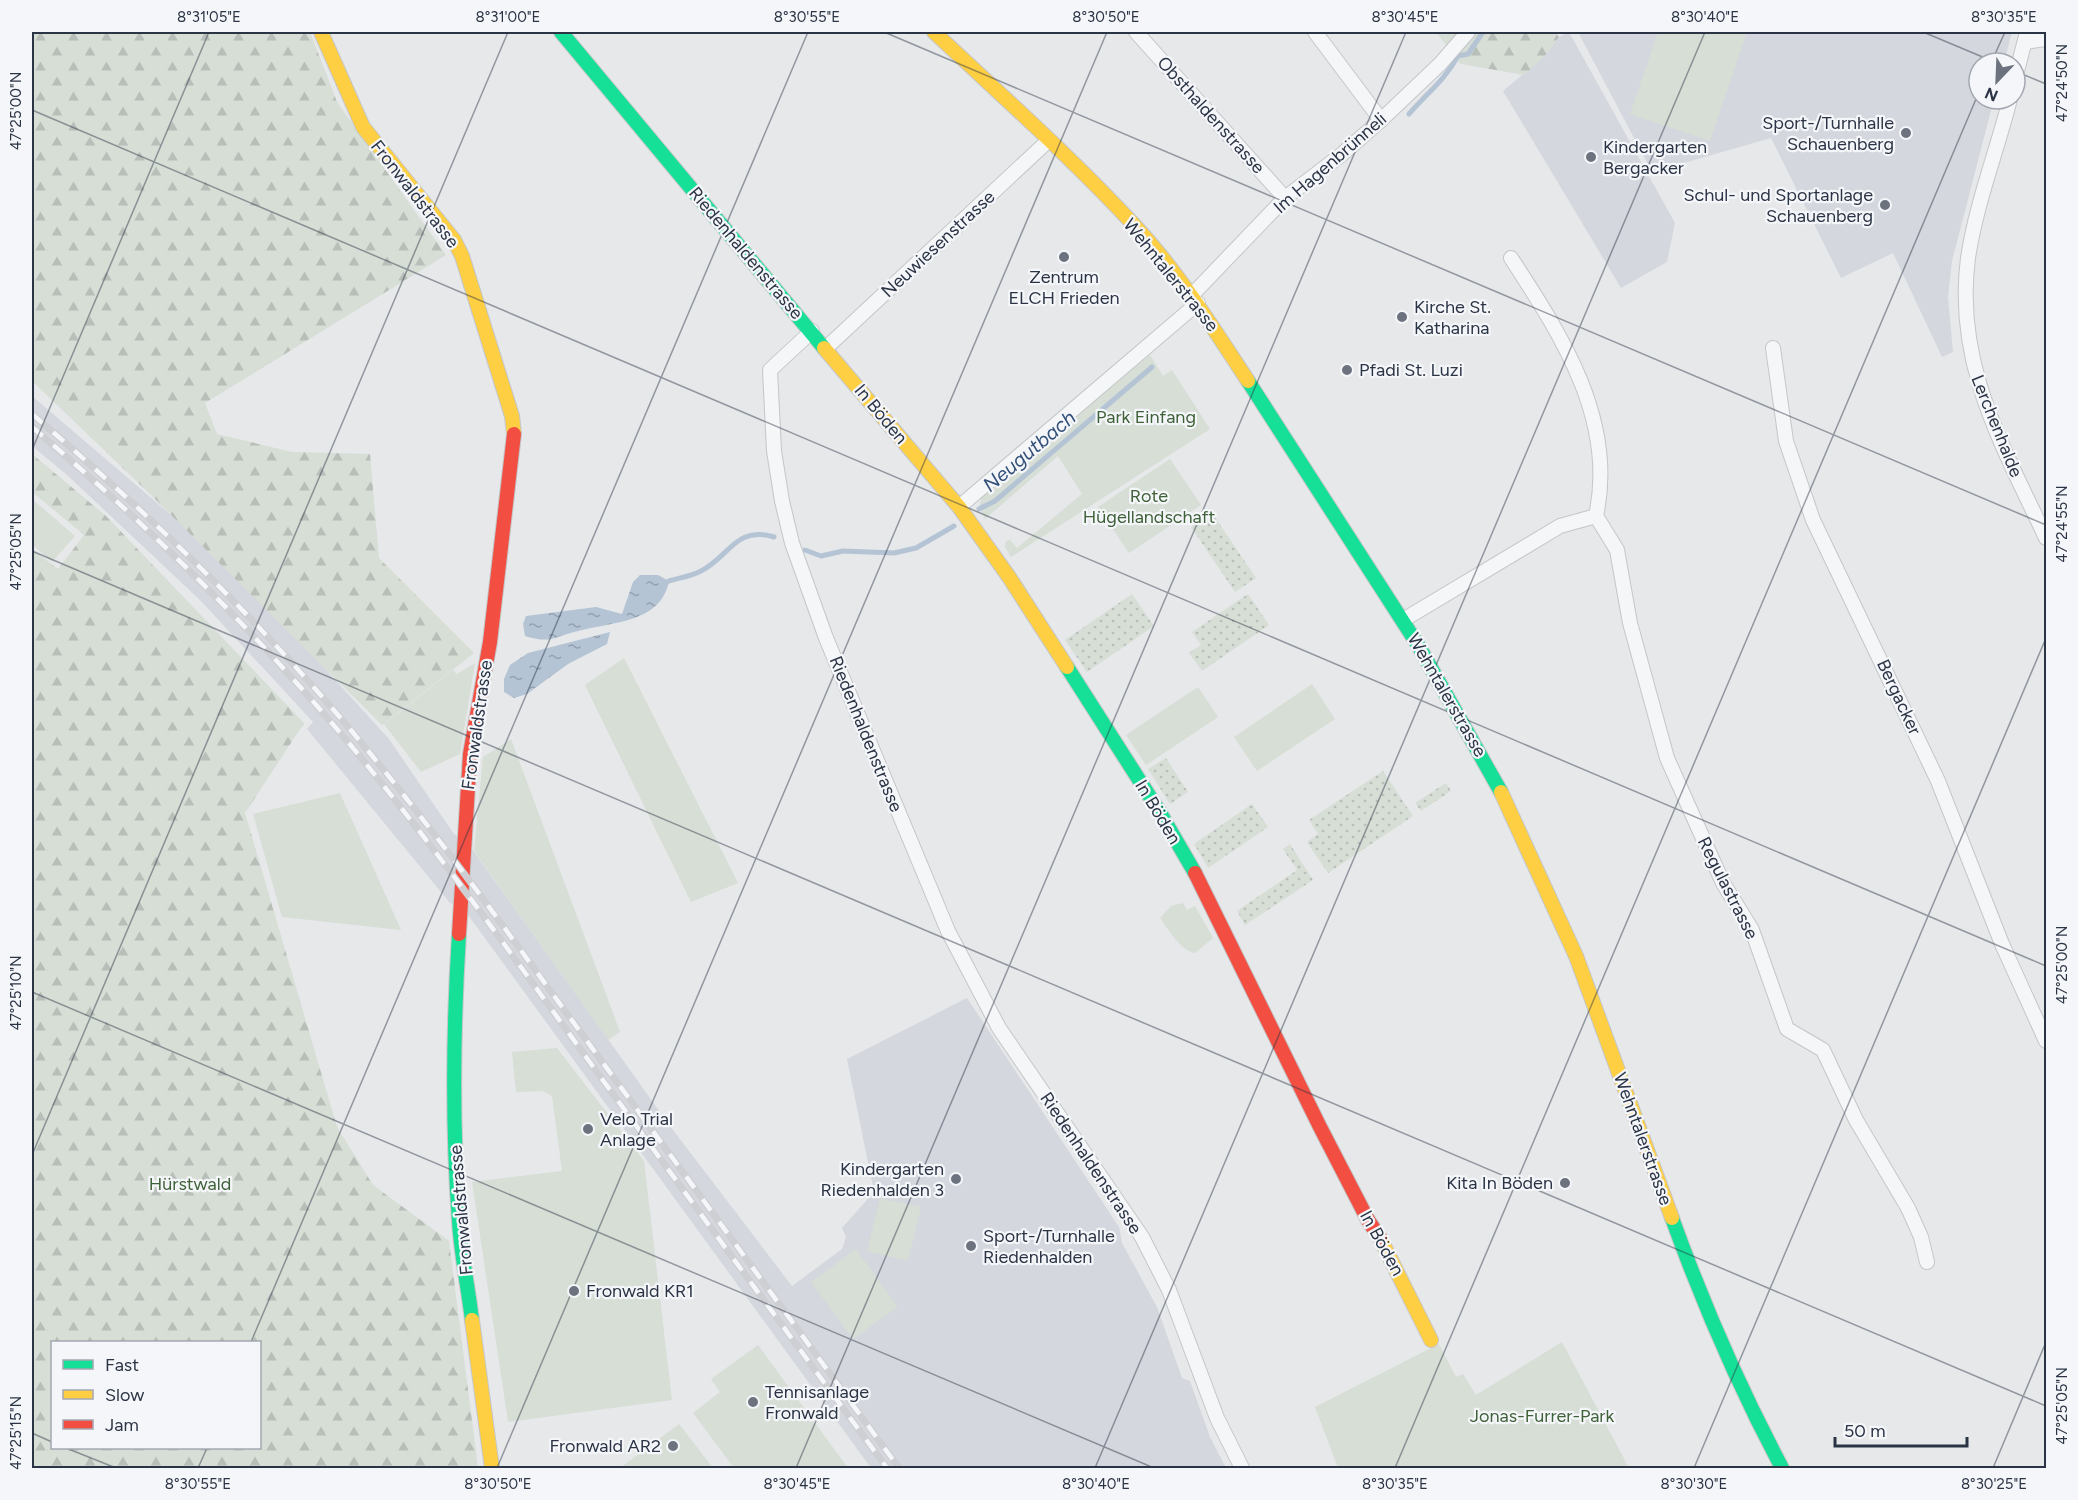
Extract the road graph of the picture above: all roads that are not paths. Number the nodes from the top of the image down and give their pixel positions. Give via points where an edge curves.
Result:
1 (321, 32) edge
2 (561, 32) edge
3 (934, 32) edge
4 (1136, 32) edge
5 (1315, 32) edge
6 (1468, 32) edge
7 (2026, 37) edge
8 (2046, 39) edge
9 (2007, 111) edge
10 (1381, 120) junction
11 (1049, 140) junction
12 (1285, 198) junction
13 (1511, 258) dead end
14 (1195, 299) junction
15 (812, 331) junction
16 (826, 348) junction
17 (1773, 348) dead end
18 (959, 507) junction
19 (1596, 516) junction
20 (2046, 538) edge
21 (1403, 620) junction
22 (2046, 1041) edge
23 (1927, 1262) dead end
24 (1431, 1340) dead end
25 (492, 1468) edge
26 (1242, 1468) edge
27 (1782, 1468) edge

1 - 25 street, Fronwaldstrasse via 363,127 462,255 512,416 513,451 496,597 470,754 453,1025 459,1223
2 - 15 street, Riedenhaldenstrasse
3 - 11 street, Wehntalerstrasse
4 - 12 street, Obsthaldenstrasse
5 - 10 street
6 - 10 street, Im Hagenbrünneli
7 - 8 street
9 - 20 street, Lerchenhalde via 1968,256 1966,325 1973,369 1984,402
10 - 12 street, Im Hagenbrünneli
11 - 14 street, Wehntalerstrasse via 1136,227
11 - 16 street, Neuwiesenstrasse
12 - 14 street, Im Hagenbrünneli
13 - 19 street via 1553,322 1592,410 1601,455 1602,487
14 - 18 street, Im Hagenbrünneli
14 - 21 street, Wehntalerstrasse
15 - 16 street, In Böden
15 - 26 street, Riedenhaldenstrasse via 770,370 774,451 782,501 812,602 973,983 999,1029 1142,1237 1169,1290 1217,1418
16 - 18 street, In Böden
17 - 22 street, Bergacker via 1786,441 1813,520 1938,781 2002,944
18 - 24 street, In Böden via 1029,608 1198,879
19 - 21 street via 1560,526
19 - 23 street, Regulastrasse via 1617,550 1629,623 1648,696 1684,801 1723,882 1752,930 1786,1029 1823,1050 1856,1120 1908,1208
21 - 27 street, Wehntalerstrasse via 1493,775 1534,860 1576,956 1697,1287

